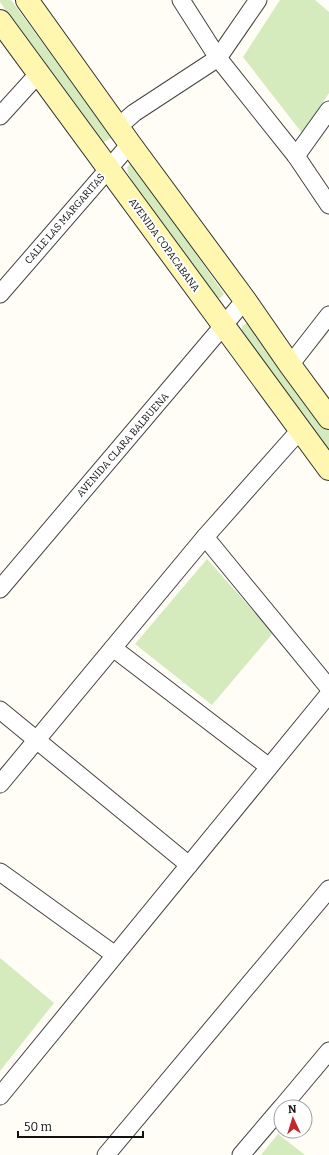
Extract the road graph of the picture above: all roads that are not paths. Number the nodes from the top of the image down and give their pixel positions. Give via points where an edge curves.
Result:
1 (27, 0) edge
2 (181, 0) edge
3 (258, 0) edge
4 (0, 21) edge
5 (218, 58) junction
6 (39, 73) junction
7 (329, 110) edge
8 (0, 116) edge
9 (124, 135) junction
10 (296, 156) junction
11 (108, 168) junction
12 (329, 205) edge
13 (0, 294) edge
14 (246, 300) junction
15 (329, 315) edge
16 (224, 326) junction
17 (290, 365) junction
18 (329, 418) edge
19 (300, 430) junction
20 (329, 469) edge
21 (205, 538) junction
22 (0, 589) edge
23 (113, 648) junction
24 (329, 688) edge
25 (329, 694) edge
26 (0, 710) edge
27 (37, 740) junction
28 (269, 767) junction
29 (0, 784) edge
30 (189, 865) junction
31 (0, 872) edge
32 (329, 889) edge
33 (115, 955) junction
34 (329, 1050) edge
35 (0, 1096) edge
36 (288, 1099) edge
37 (273, 1117) edge
38 (106, 1155) edge
39 (241, 1155) edge

1 - 9 main road
2 - 5 street
3 - 5 street
4 - 6 main road, AVENIDA COPACABANA
5 - 9 street, CALLE LAS MARGARITAS via 134,113
5 - 10 street
6 - 8 street
6 - 11 main road, AVENIDA COPACABANA
7 - 10 street
9 - 11 street, CALLE LAS MARGARITAS
9 - 14 main road
10 - 12 street
11 - 13 street, CALLE LAS MARGARITAS
11 - 16 main road, AVENIDA COPACABANA
14 - 16 street, AVENIDA CLARA BALBUENA
14 - 17 main road
15 - 17 street
16 - 19 main road, AVENIDA COPACABANA
16 - 22 street, AVENIDA CLARA BALBUENA
17 - 18 main road
19 - 20 main road, AVENIDA COPACABANA
19 - 21 street
21 - 23 street
21 - 24 street
23 - 27 street
23 - 28 street
25 - 28 street
26 - 27 street
27 - 29 street
27 - 30 street
28 - 30 street
30 - 33 street
31 - 33 street
32 - 38 street
33 - 35 street
34 - 36 street
37 - 39 street

